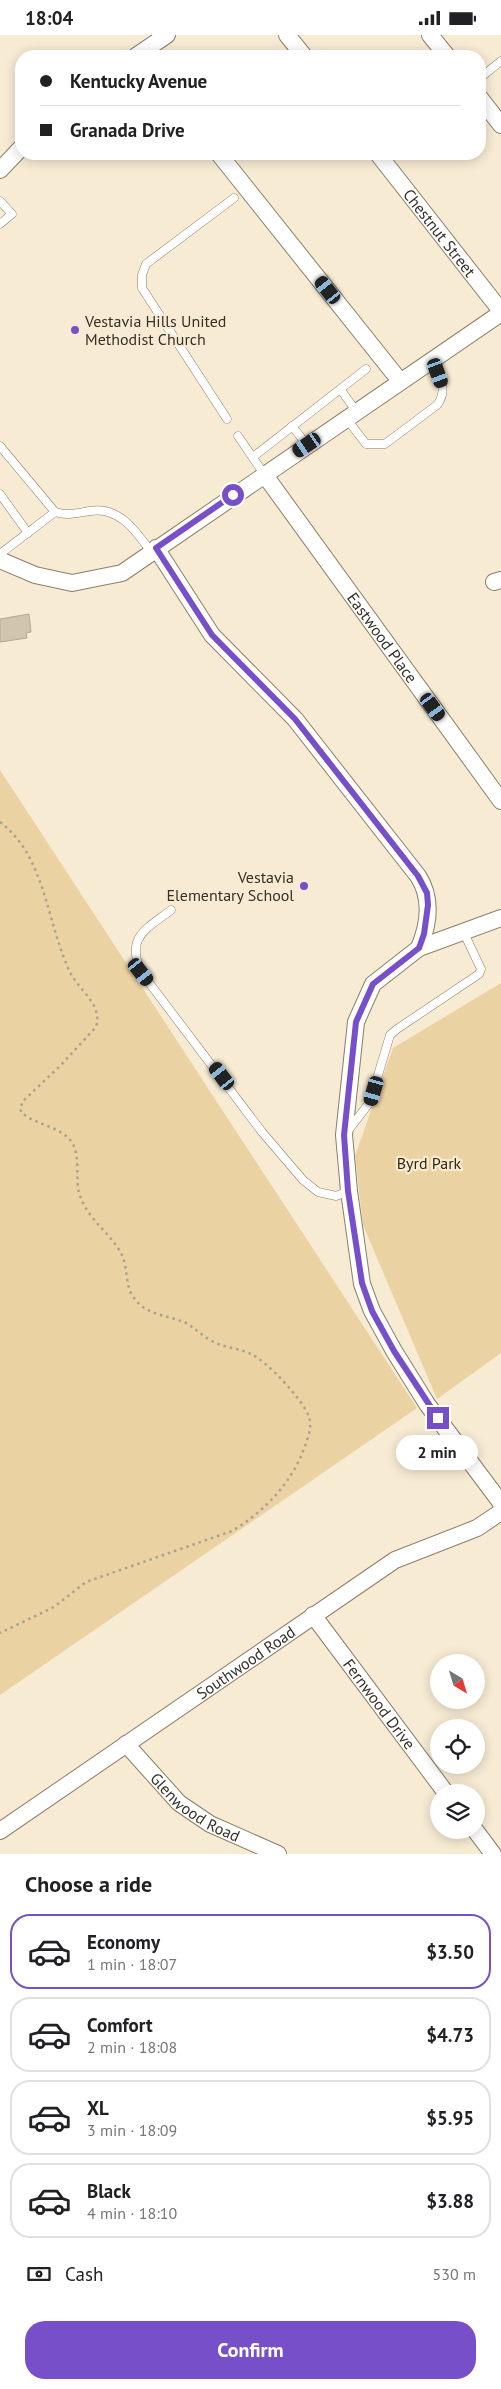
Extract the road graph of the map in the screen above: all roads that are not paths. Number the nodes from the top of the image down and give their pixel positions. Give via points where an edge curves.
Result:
1 (167, 35) edge
2 (287, 35) edge
3 (430, 35) edge
4 (147, 50) edge
5 (299, 50) edge
6 (442, 50) edge
7 (501, 61) edge
8 (486, 73) edge
9 (486, 104) edge
10 (499, 118) edge
11 (15, 154) edge
12 (224, 160) edge
13 (383, 160) edge
14 (0, 169) edge
15 (234, 198) dead end
16 (0, 201) edge
17 (0, 224) edge
18 (501, 312) edge
19 (433, 358) junction
20 (366, 369) dead end
21 (400, 381) junction
22 (340, 390) junction
23 (351, 415) junction
24 (227, 419) dead end
25 (292, 426) junction
26 (238, 436) dead end
27 (307, 445) junction
28 (0, 446) edge
29 (253, 457) junction
30 (264, 475) junction
31 (0, 494) edge
32 (55, 512) junction
33 (28, 533) junction
34 (154, 550) junction
35 (0, 554) edge
36 (0, 560) edge
37 (501, 801) edge
38 (172, 910) dead end
39 (501, 918) edge
40 (464, 933) junction
41 (419, 948) junction
42 (344, 1135) junction
43 (348, 1191) junction
44 (501, 1503) edge
45 (501, 1512) edge
46 (313, 1615) junction
47 (126, 1744) junction
48 (439, 1784) edge
49 (0, 1831) edge
50 (482, 1839) edge
51 (278, 1854) edge
52 (493, 1854) edge

1 - 4 street
2 - 5 street
3 - 6 street
7 - 8 lane
9 - 10 street
11 - 14 street
12 - 21 street
13 - 18 street, Chestnut Street
15 - 24 lane via 146,264 142,275 142,288
16 - 17 lane via 12,214
18 - 19 street
19 - 21 street
19 - 23 lane via 444,387 443,398 385,444 366,444
20 - 22 lane
21 - 23 street
22 - 23 lane
22 - 25 lane
23 - 27 street
25 - 27 lane
25 - 29 lane
26 - 29 lane
27 - 30 street
28 - 32 lane
29 - 30 lane
30 - 34 street
30 - 37 street, Eastwood Place
31 - 33 lane
32 - 33 lane
32 - 34 lane via 64,515 101,509 117,515
33 - 35 lane
34 - 36 street via 122,573 72,583 35,575
34 - 41 street via 212,635 295,719 418,876 427,893 428,905
38 - 43 lane via 136,940 134,956 141,972 303,1180 318,1192 336,1196
39 - 40 street
40 - 41 street
40 - 42 lane via 480,969 479,974 390,1035 370,1102
41 - 42 street via 373,984 356,1022
42 - 43 street
43 - 44 street via 362,1283 372,1311 427,1404
45 - 46 street, Southwood Road via 477,1528 395,1560
46 - 47 street, Southwood Road
46 - 48 street, Fernwood Drive
47 - 49 street, Southwood Road
47 - 51 street, Glenwood Road via 179,1803 210,1824
50 - 52 street

